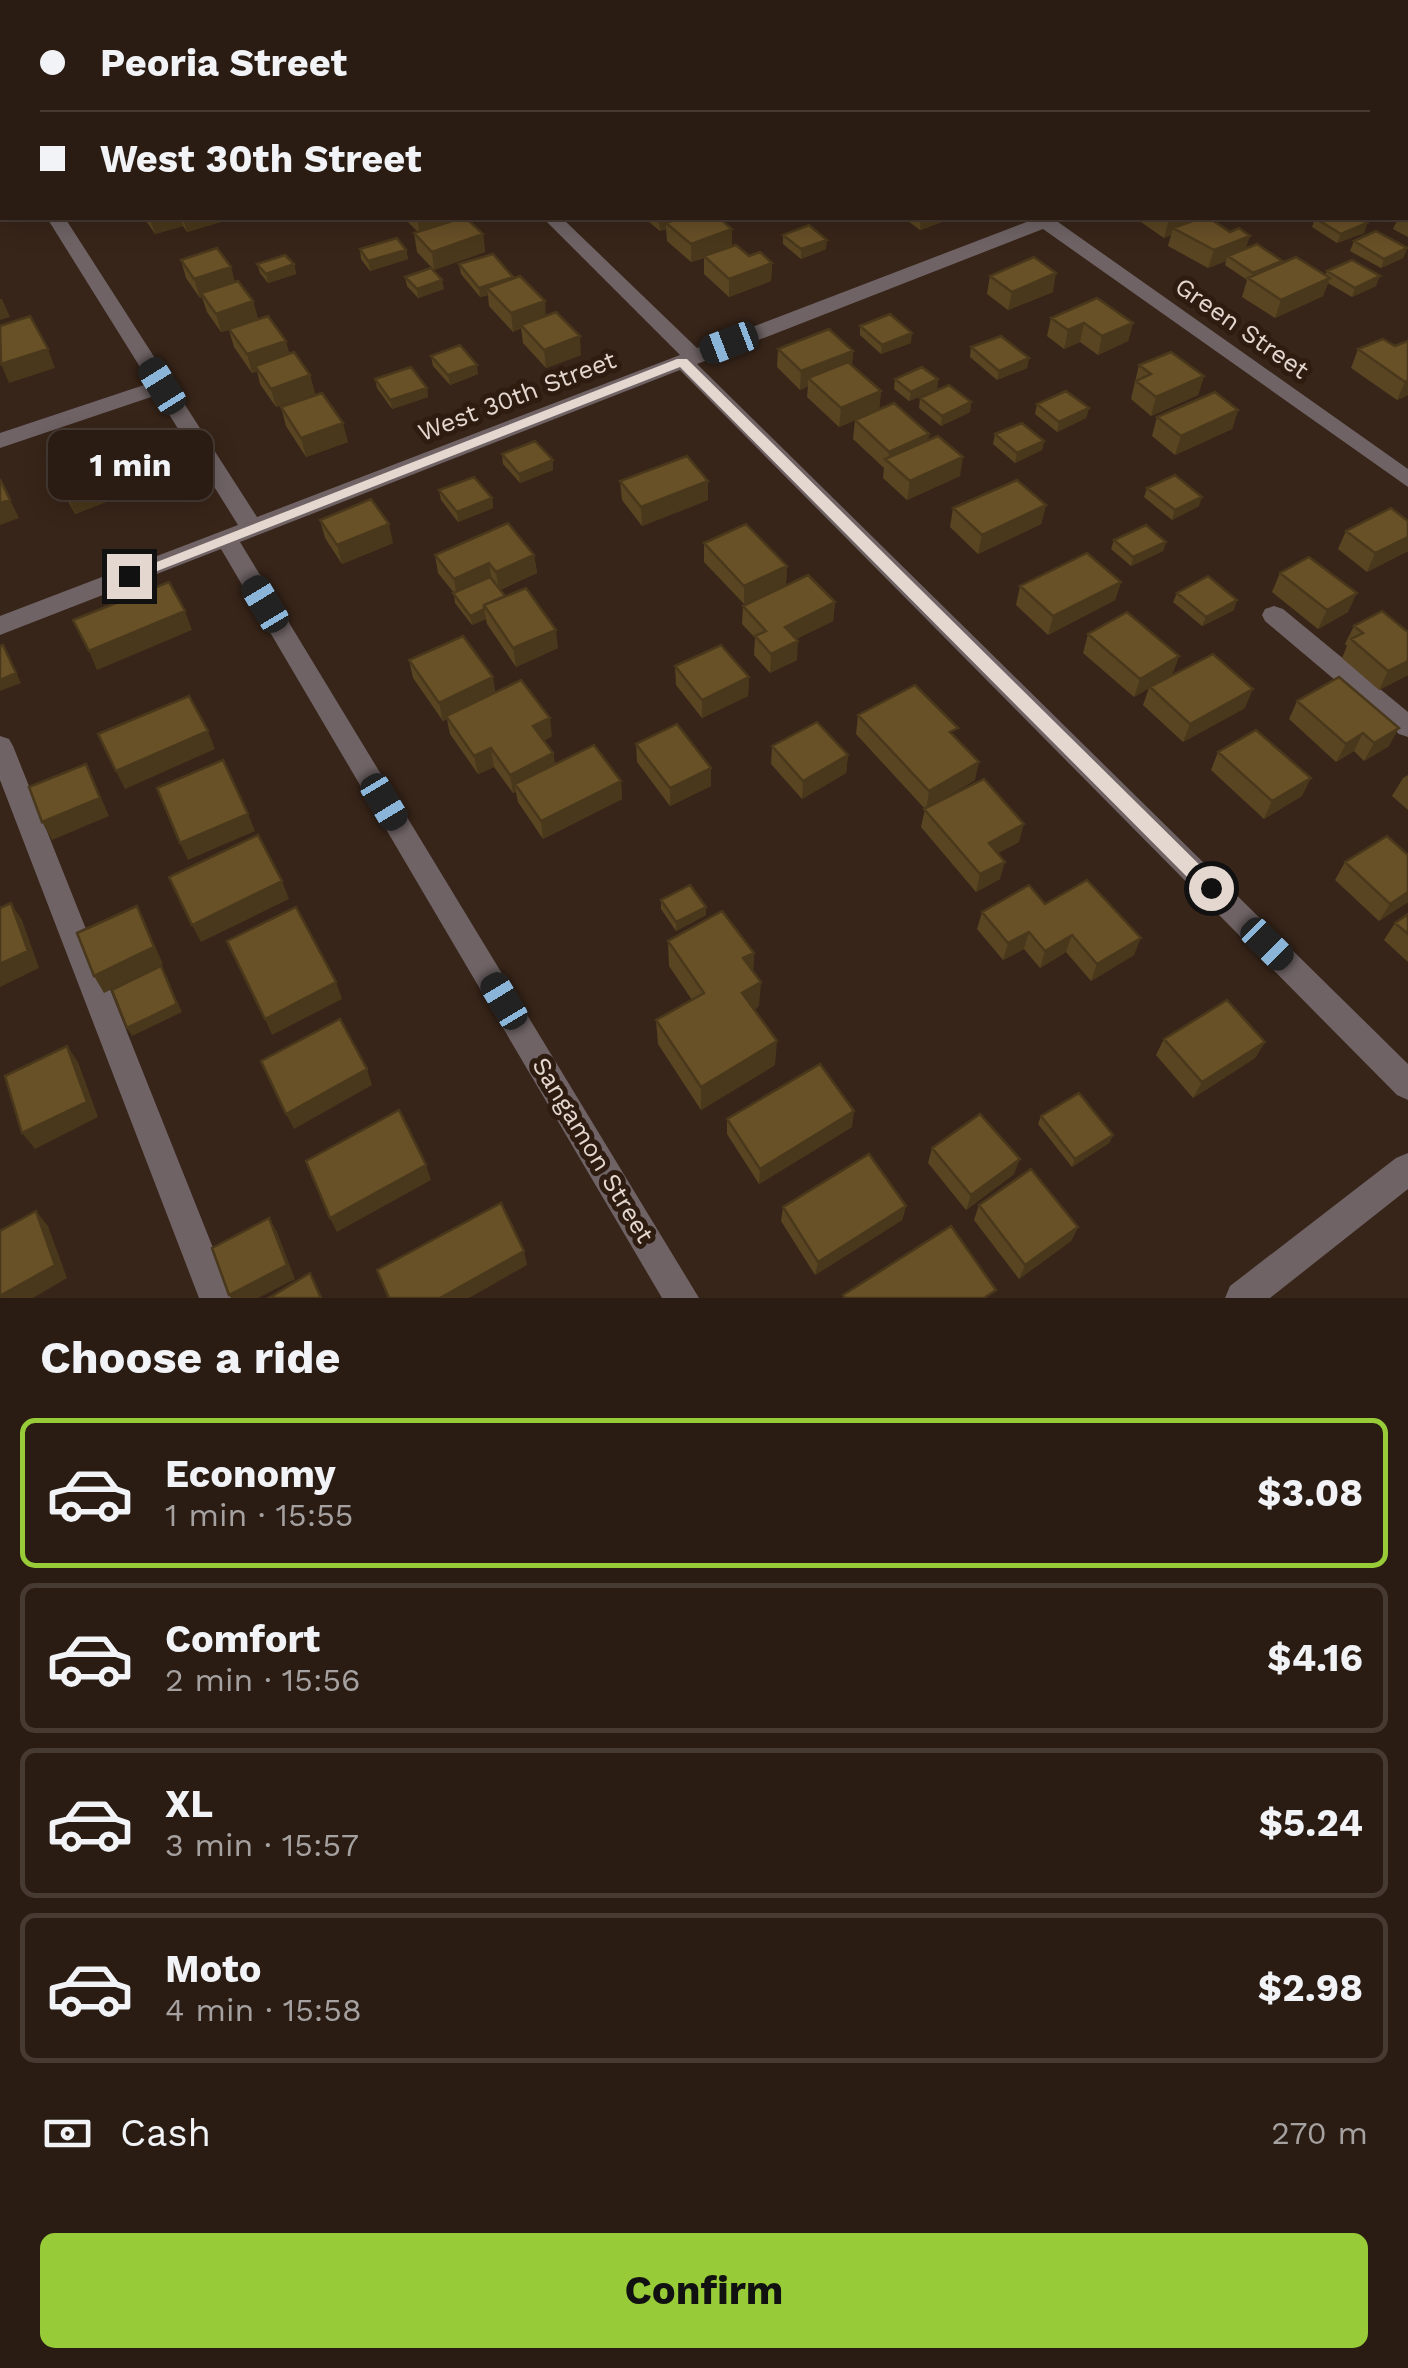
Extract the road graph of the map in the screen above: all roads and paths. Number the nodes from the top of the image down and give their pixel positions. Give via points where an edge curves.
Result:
1 (57, 220) edge
2 (554, 220) edge
3 (1046, 220) edge
4 (1050, 220) edge
5 (688, 359) junction
6 (162, 386) junction
7 (0, 441) edge
8 (1408, 480) edge
9 (239, 533) junction
10 (1274, 616) dead end
11 (0, 626) edge
12 (1408, 727) edge
13 (0, 746) edge
14 (1408, 1084) edge
15 (1408, 1169) edge
16 (216, 1298) edge
17 (682, 1298) edge
18 (1242, 1298) edge

1 - 6 street, Sangamon Street
2 - 5 street
3 - 5 street, West 30th Street
4 - 8 street, Green Street
5 - 9 street, West 30th Street
5 - 14 street
6 - 7 street
6 - 9 street, Sangamon Street
9 - 11 street, West 30th Street
9 - 17 street, Sangamon Street
10 - 12 street
13 - 16 street
15 - 18 street

